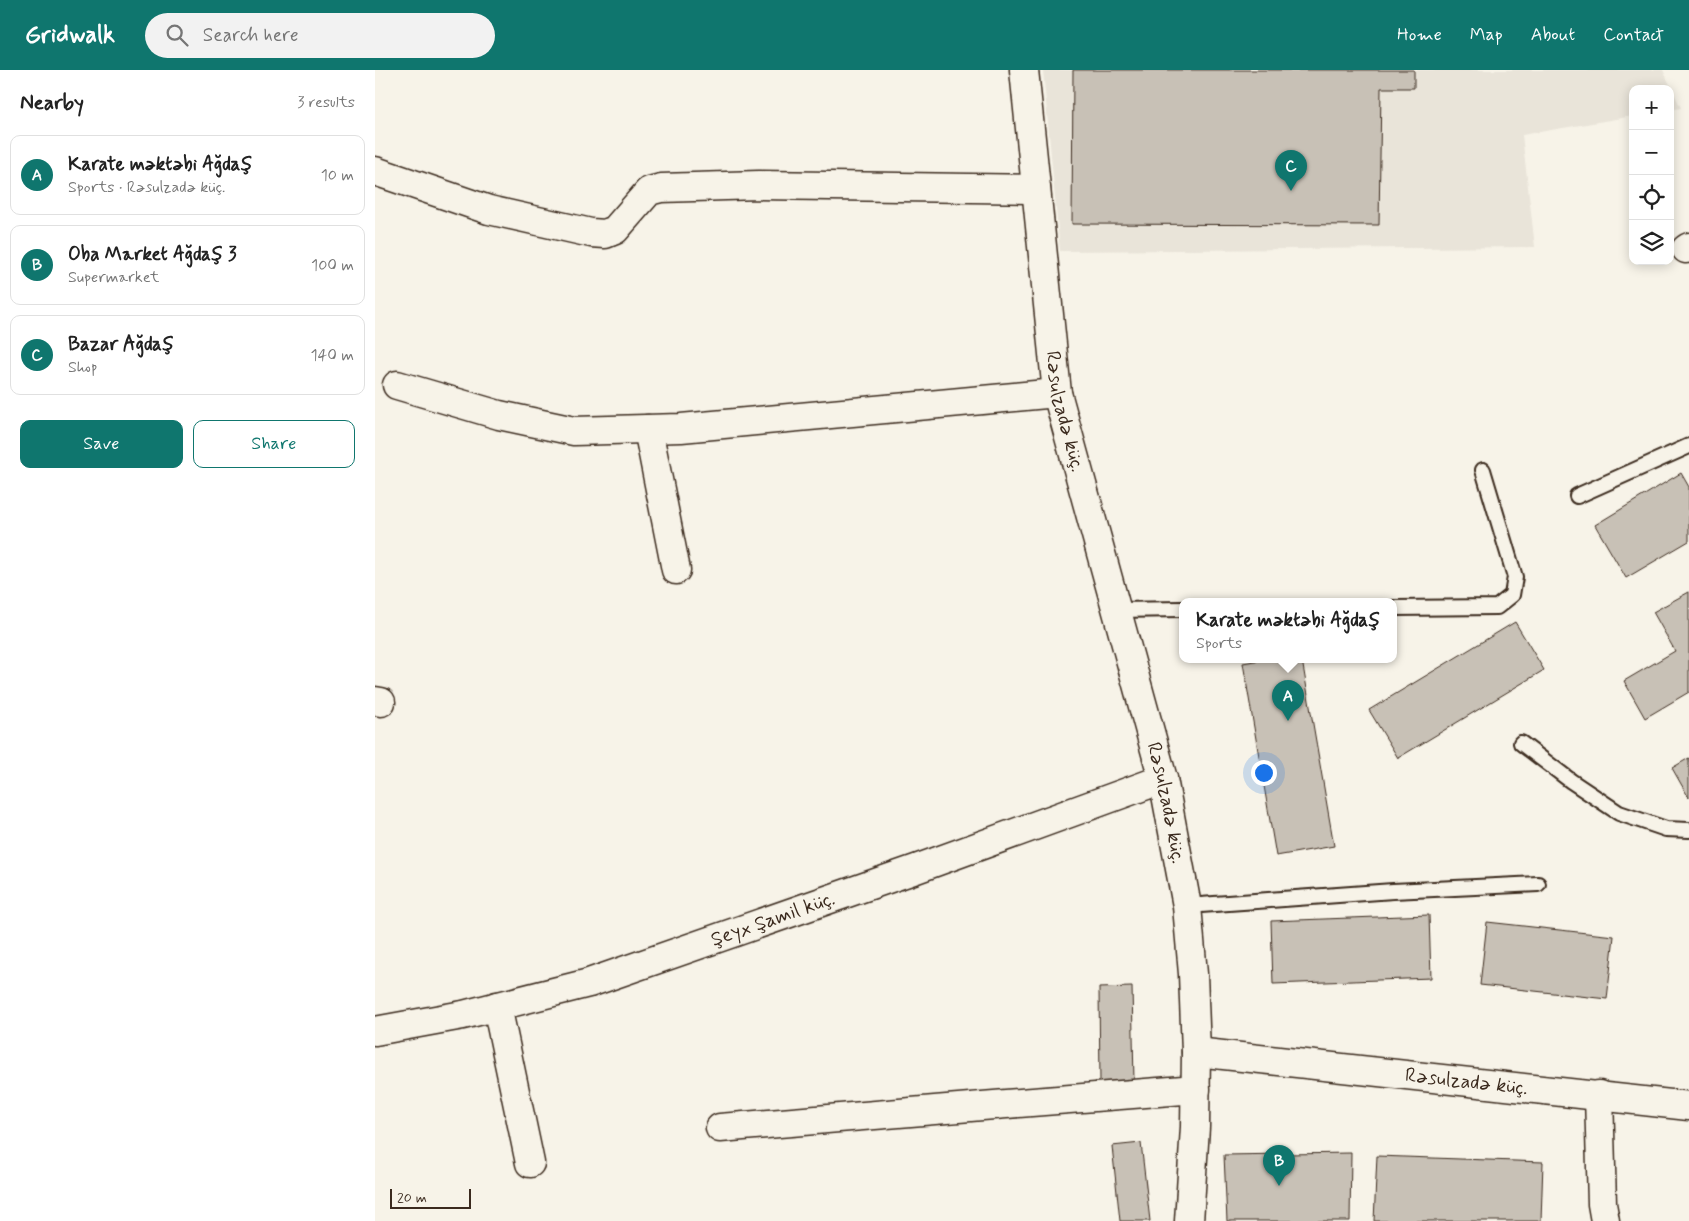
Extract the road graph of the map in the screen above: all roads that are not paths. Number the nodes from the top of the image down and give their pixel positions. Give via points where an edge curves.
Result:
1 (1025, 70) edge
2 (375, 171) edge
3 (1037, 188) junction
4 (397, 385) dead end
5 (1057, 393) junction
6 (648, 429) junction
7 (1689, 446) edge
8 (1483, 470) dead end
9 (1577, 496) dead end
10 (676, 570) dead end
11 (1397, 608) edge
12 (1179, 609) edge
13 (1117, 610) junction
14 (1521, 743) dead end
15 (1163, 779) junction
16 (1689, 830) edge
17 (1538, 884) dead end
18 (1187, 906) junction
19 (497, 1006) junction
20 (375, 1031) edge
21 (1196, 1052) junction
22 (1196, 1090) junction
23 (1599, 1095) junction
24 (1689, 1106) edge
25 (720, 1128) dead end
26 (530, 1163) dead end
27 (1189, 1221) edge
28 (1605, 1221) edge

1 - 3 street, Rəsulzadə küç.
2 - 3 street via 489,210 605,234 615,230 649,191 661,188 759,185
3 - 5 street, Rəsulzadə küç.
4 - 6 street via 499,415 574,431
5 - 6 street
5 - 13 street, Rəsulzadə küç.
6 - 10 street
7 - 9 lane
8 - 11 lane via 1515,577 1512,595 1497,607
12 - 13 lane
13 - 15 street, Rəsulzadə küç.
14 - 16 lane via 1619,813 1665,829
15 - 18 street, Rəsulzadə küç.
15 - 19 street, Şeyx Şamil küç. via 589,983
17 - 18 lane
18 - 21 street, Rəsulzadə küç.
19 - 20 street, Şeyx Şamil küç.
19 - 26 street
21 - 22 street
21 - 23 street, Rəsulzadə küç.
22 - 25 street
22 - 27 street
23 - 24 street, Rəsulzadə küç.
23 - 28 street

